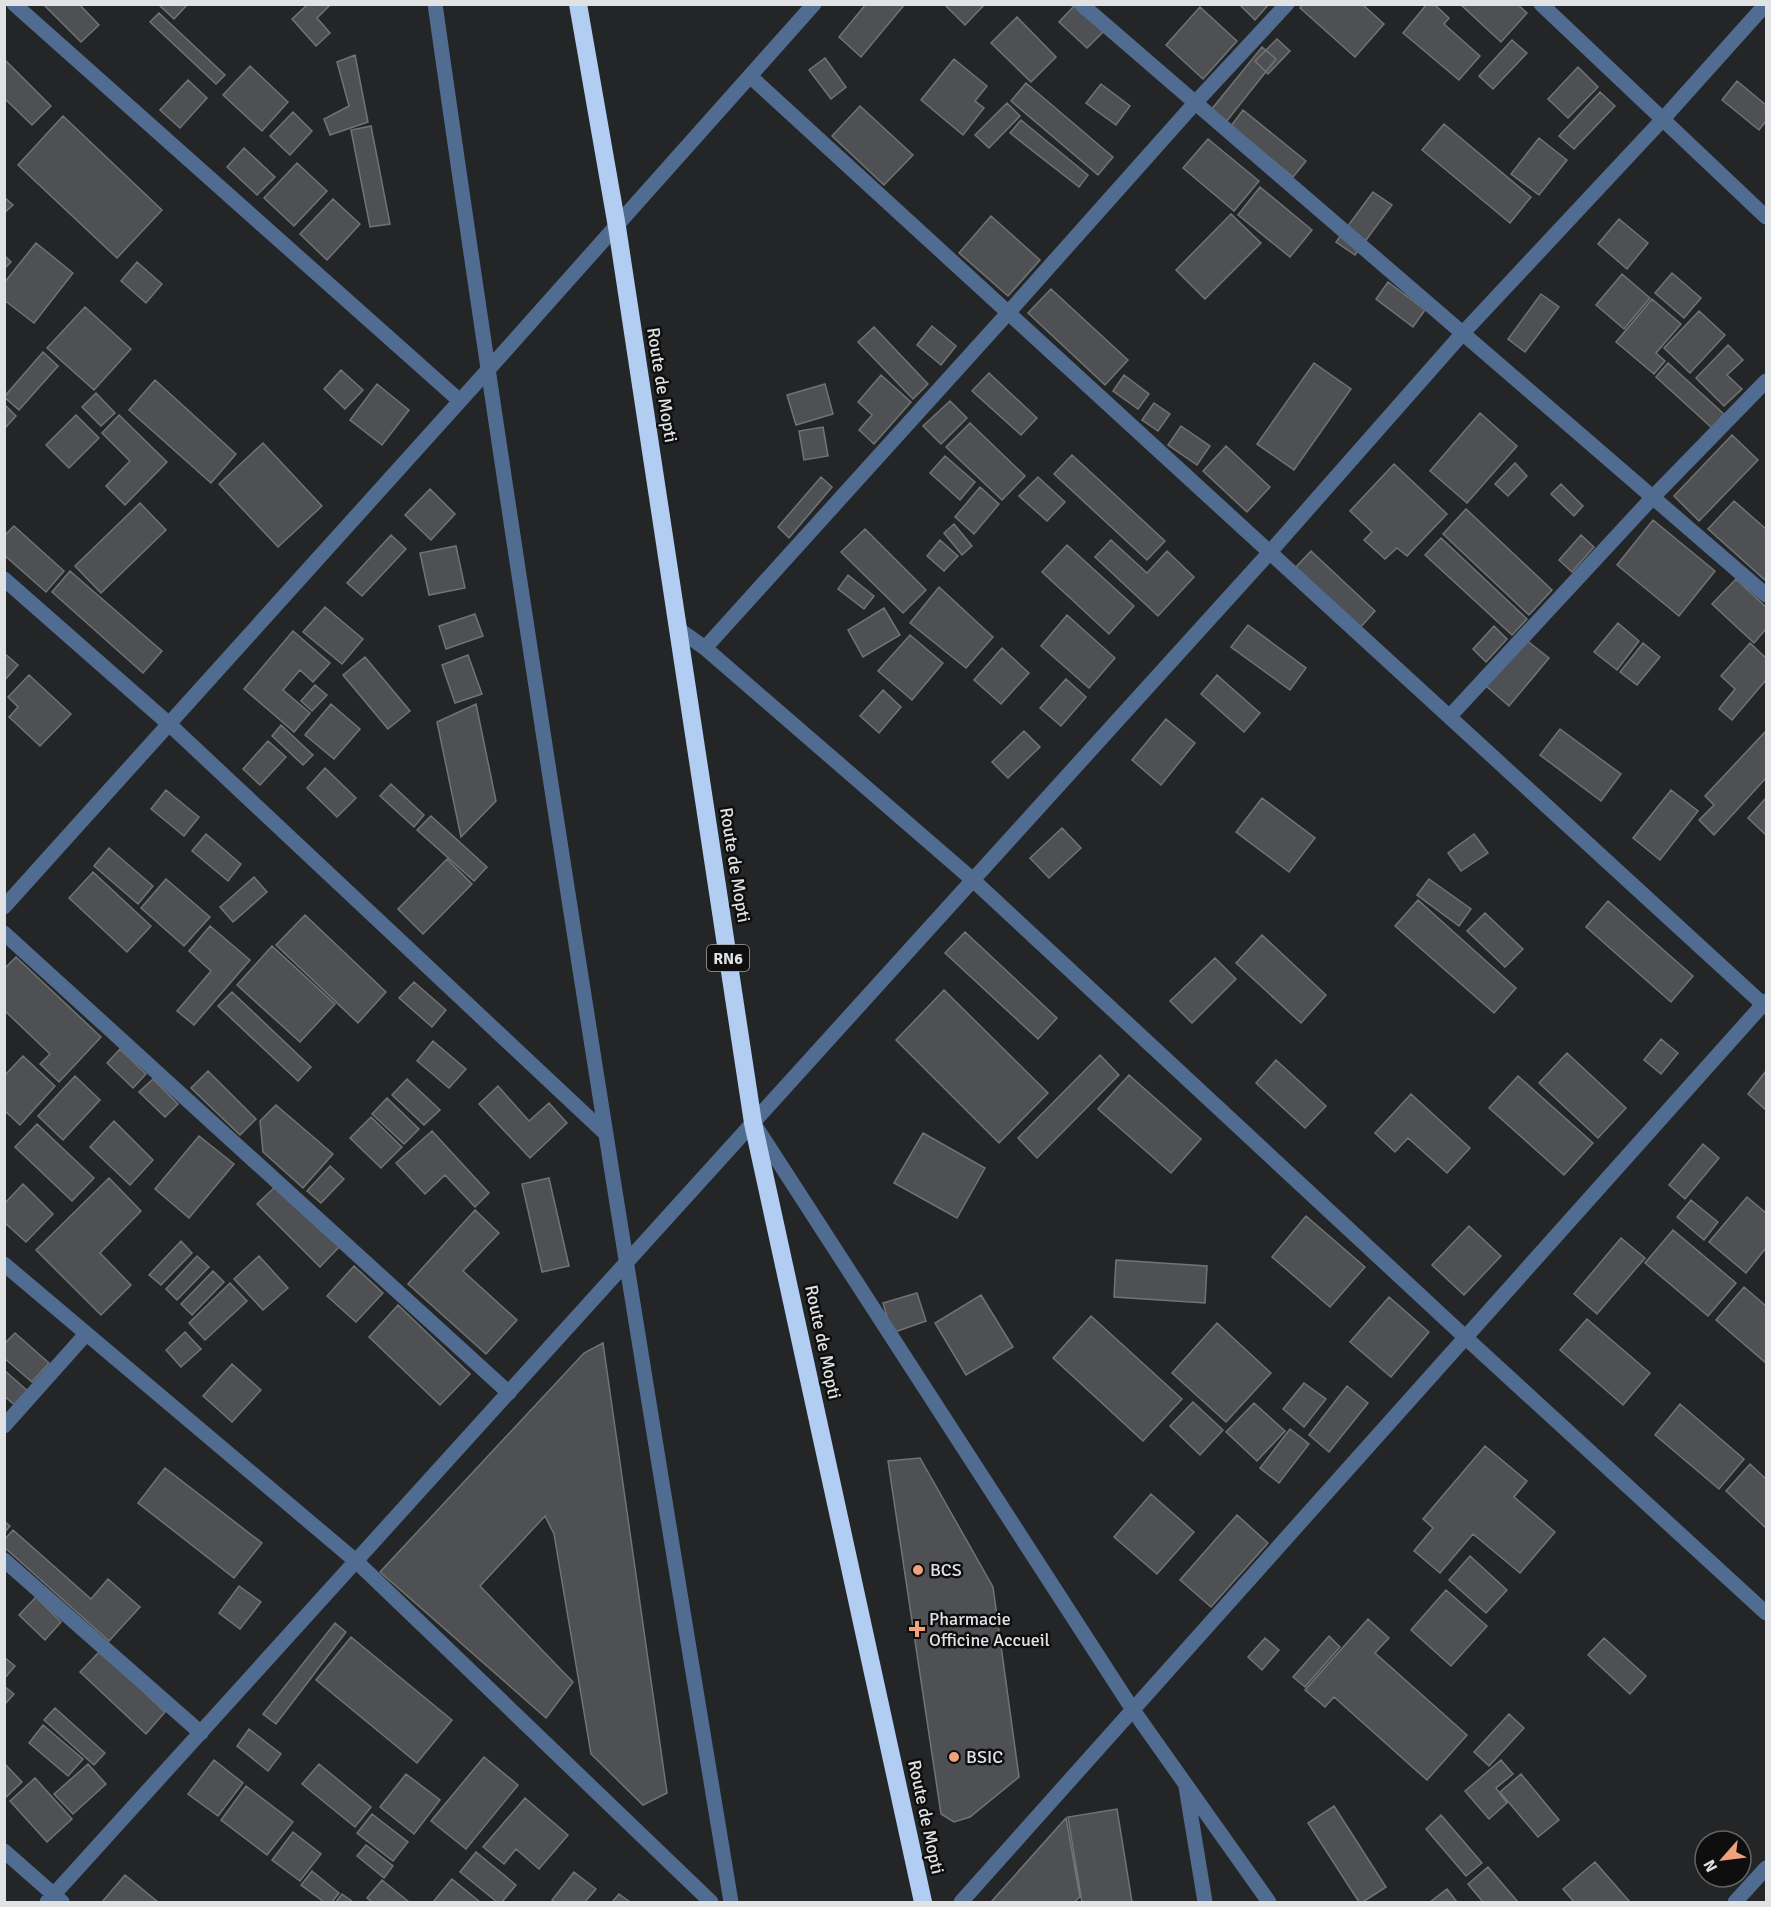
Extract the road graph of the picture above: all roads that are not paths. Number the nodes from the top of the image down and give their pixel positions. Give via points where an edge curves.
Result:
1 (14, 4) edge
2 (435, 4) edge
3 (578, 4) edge
4 (814, 4) edge
5 (1081, 4) edge
6 (1287, 4) edge
7 (1541, 4) edge
8 (1766, 4) edge
9 (751, 77) junction
10 (1195, 103) junction
11 (1663, 119) junction
12 (1767, 217) edge
13 (617, 227) junction
14 (1008, 313) junction
15 (1462, 334) junction
16 (487, 371) junction
17 (1767, 381) edge
18 (460, 401) junction
19 (1653, 497) junction
20 (1269, 552) junction
21 (4, 579) edge
22 (1767, 595) edge
23 (678, 629) junction
24 (705, 648) junction
25 (1450, 716) junction
26 (169, 724) junction
27 (973, 880) junction
28 (4, 907) edge
29 (4, 933) edge
30 (1766, 1004) edge
31 (753, 1123) junction
32 (605, 1133) junction
33 (627, 1263) junction
34 (4, 1264) edge
35 (86, 1334) junction
36 (1466, 1338) junction
37 (509, 1393) junction
38 (4, 1426) edge
39 (4, 1560) edge
40 (357, 1562) junction
41 (1767, 1613) edge
42 (1133, 1710) junction
43 (201, 1732) junction
44 (1185, 1784) junction
45 (4, 1851) edge
46 (1767, 1868) edge
47 (54, 1900) edge
48 (711, 1902) edge
49 (731, 1902) edge
50 (923, 1902) edge
51 (961, 1902) edge
52 (1205, 1902) edge
53 (1269, 1902) edge
54 (1735, 1902) edge

1 - 18 street
2 - 16 street
3 - 13 highway, Route de Mopti / RN6
4 - 9 street
5 - 10 street
6 - 10 street
7 - 11 street
8 - 11 street
9 - 13 street
9 - 14 street
10 - 14 street
10 - 15 street
11 - 12 street
11 - 15 street
13 - 16 street
13 - 23 highway, Route de Mopti / RN6
14 - 20 street
14 - 24 street
15 - 19 street
15 - 20 street
16 - 18 street
16 - 32 street
17 - 19 street
18 - 26 street
19 - 22 street
19 - 25 street
20 - 25 street
20 - 27 street
21 - 26 street
23 - 24 street
23 - 31 highway, Route de Mopti / RN6
24 - 27 street
25 - 30 street
26 - 28 street
26 - 32 street
27 - 31 street
27 - 36 street
29 - 37 street
30 - 36 street
31 - 33 street
31 - 42 street
31 - 50 highway, Route de Mopti / RN6
32 - 33 street
33 - 37 street
33 - 49 street
34 - 35 street
35 - 38 street
35 - 40 street
36 - 41 street
36 - 42 street
37 - 40 street
39 - 43 street
40 - 43 street
40 - 48 street
42 - 44 street
42 - 51 street
43 - 47 street
44 - 52 street
44 - 53 street
45 - 47 street
46 - 54 street

